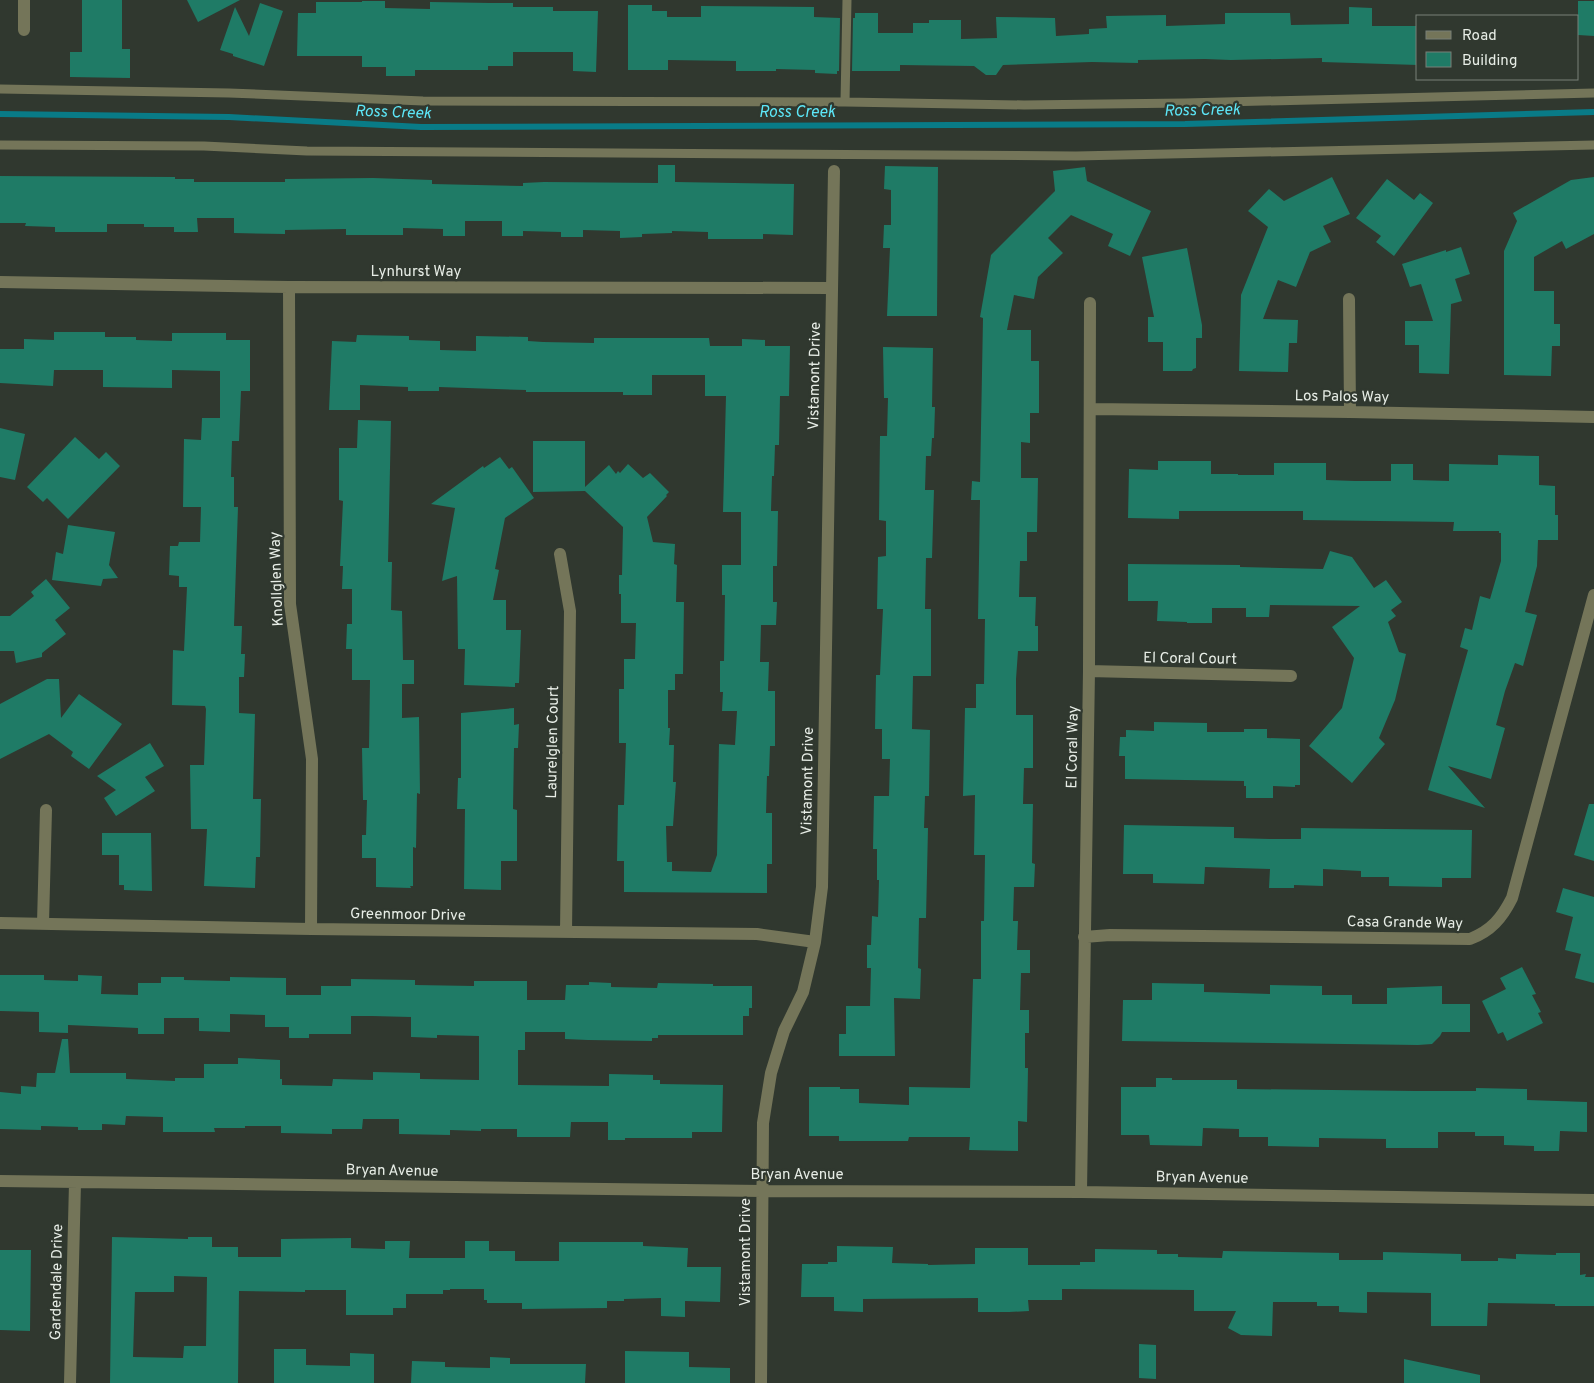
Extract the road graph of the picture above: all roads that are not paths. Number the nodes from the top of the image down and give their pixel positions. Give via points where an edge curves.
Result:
1 (24, 0) edge
2 (847, 0) edge
3 (24, 30) dead end
4 (0, 89) edge
5 (1594, 92) edge
6 (845, 102) junction
7 (0, 145) edge
8 (1594, 145) edge
9 (834, 171) dead end
10 (0, 282) edge
11 (289, 287) junction
12 (831, 288) junction
13 (1349, 299) dead end
14 (1090, 303) dead end
15 (1090, 409) junction
16 (1350, 412) junction
17 (1594, 417) edge
18 (560, 554) dead end
19 (1594, 595) edge
20 (1089, 672) junction
21 (1291, 676) dead end
22 (46, 810) dead end
23 (0, 923) edge
24 (43, 923) junction
25 (310, 929) junction
26 (566, 932) junction
27 (1084, 936) junction
28 (815, 942) junction
29 (0, 1181) edge
30 (75, 1183) junction
31 (762, 1191) junction
32 (1081, 1192) junction
33 (1594, 1200) edge
34 (70, 1383) edge
35 (761, 1383) edge

1 - 3 street
2 - 6 lane
4 - 6 lane via 423,101
5 - 6 lane via 1024,105
7 - 8 lane via 204,146 317,151 1076,156
9 - 12 street, Vistamont Drive
10 - 11 street, Lynhurst Way
11 - 12 street, Lynhurst Way
11 - 25 street, Knollglen Way via 290,604 312,759
12 - 28 street, Vistamont Drive via 822,888
13 - 16 street
14 - 15 street, El Coral Way
15 - 16 street, Los Palos Way
15 - 20 street, El Coral Way
16 - 17 street, Los Palos Way
18 - 26 street, Laurelglen Court via 570,611
19 - 27 street, Casa Grande Way via 1512,898 1495,924 1480,935 1470,939
20 - 21 street, El Coral Court
20 - 27 street, El Coral Way
22 - 24 street
23 - 24 street, Greenmoor Drive
24 - 25 street, Greenmoor Drive
25 - 26 street, Greenmoor Drive
26 - 28 street, Greenmoor Drive via 757,934
27 - 32 street, El Coral Way
28 - 31 street, Vistamont Drive via 803,992 784,1031 771,1073 763,1123
29 - 30 street, Bryan Avenue
30 - 31 street, Bryan Avenue
30 - 34 street, Gardendale Drive
31 - 32 street, Bryan Avenue
31 - 35 street, Vistamont Drive
32 - 33 street, Bryan Avenue

